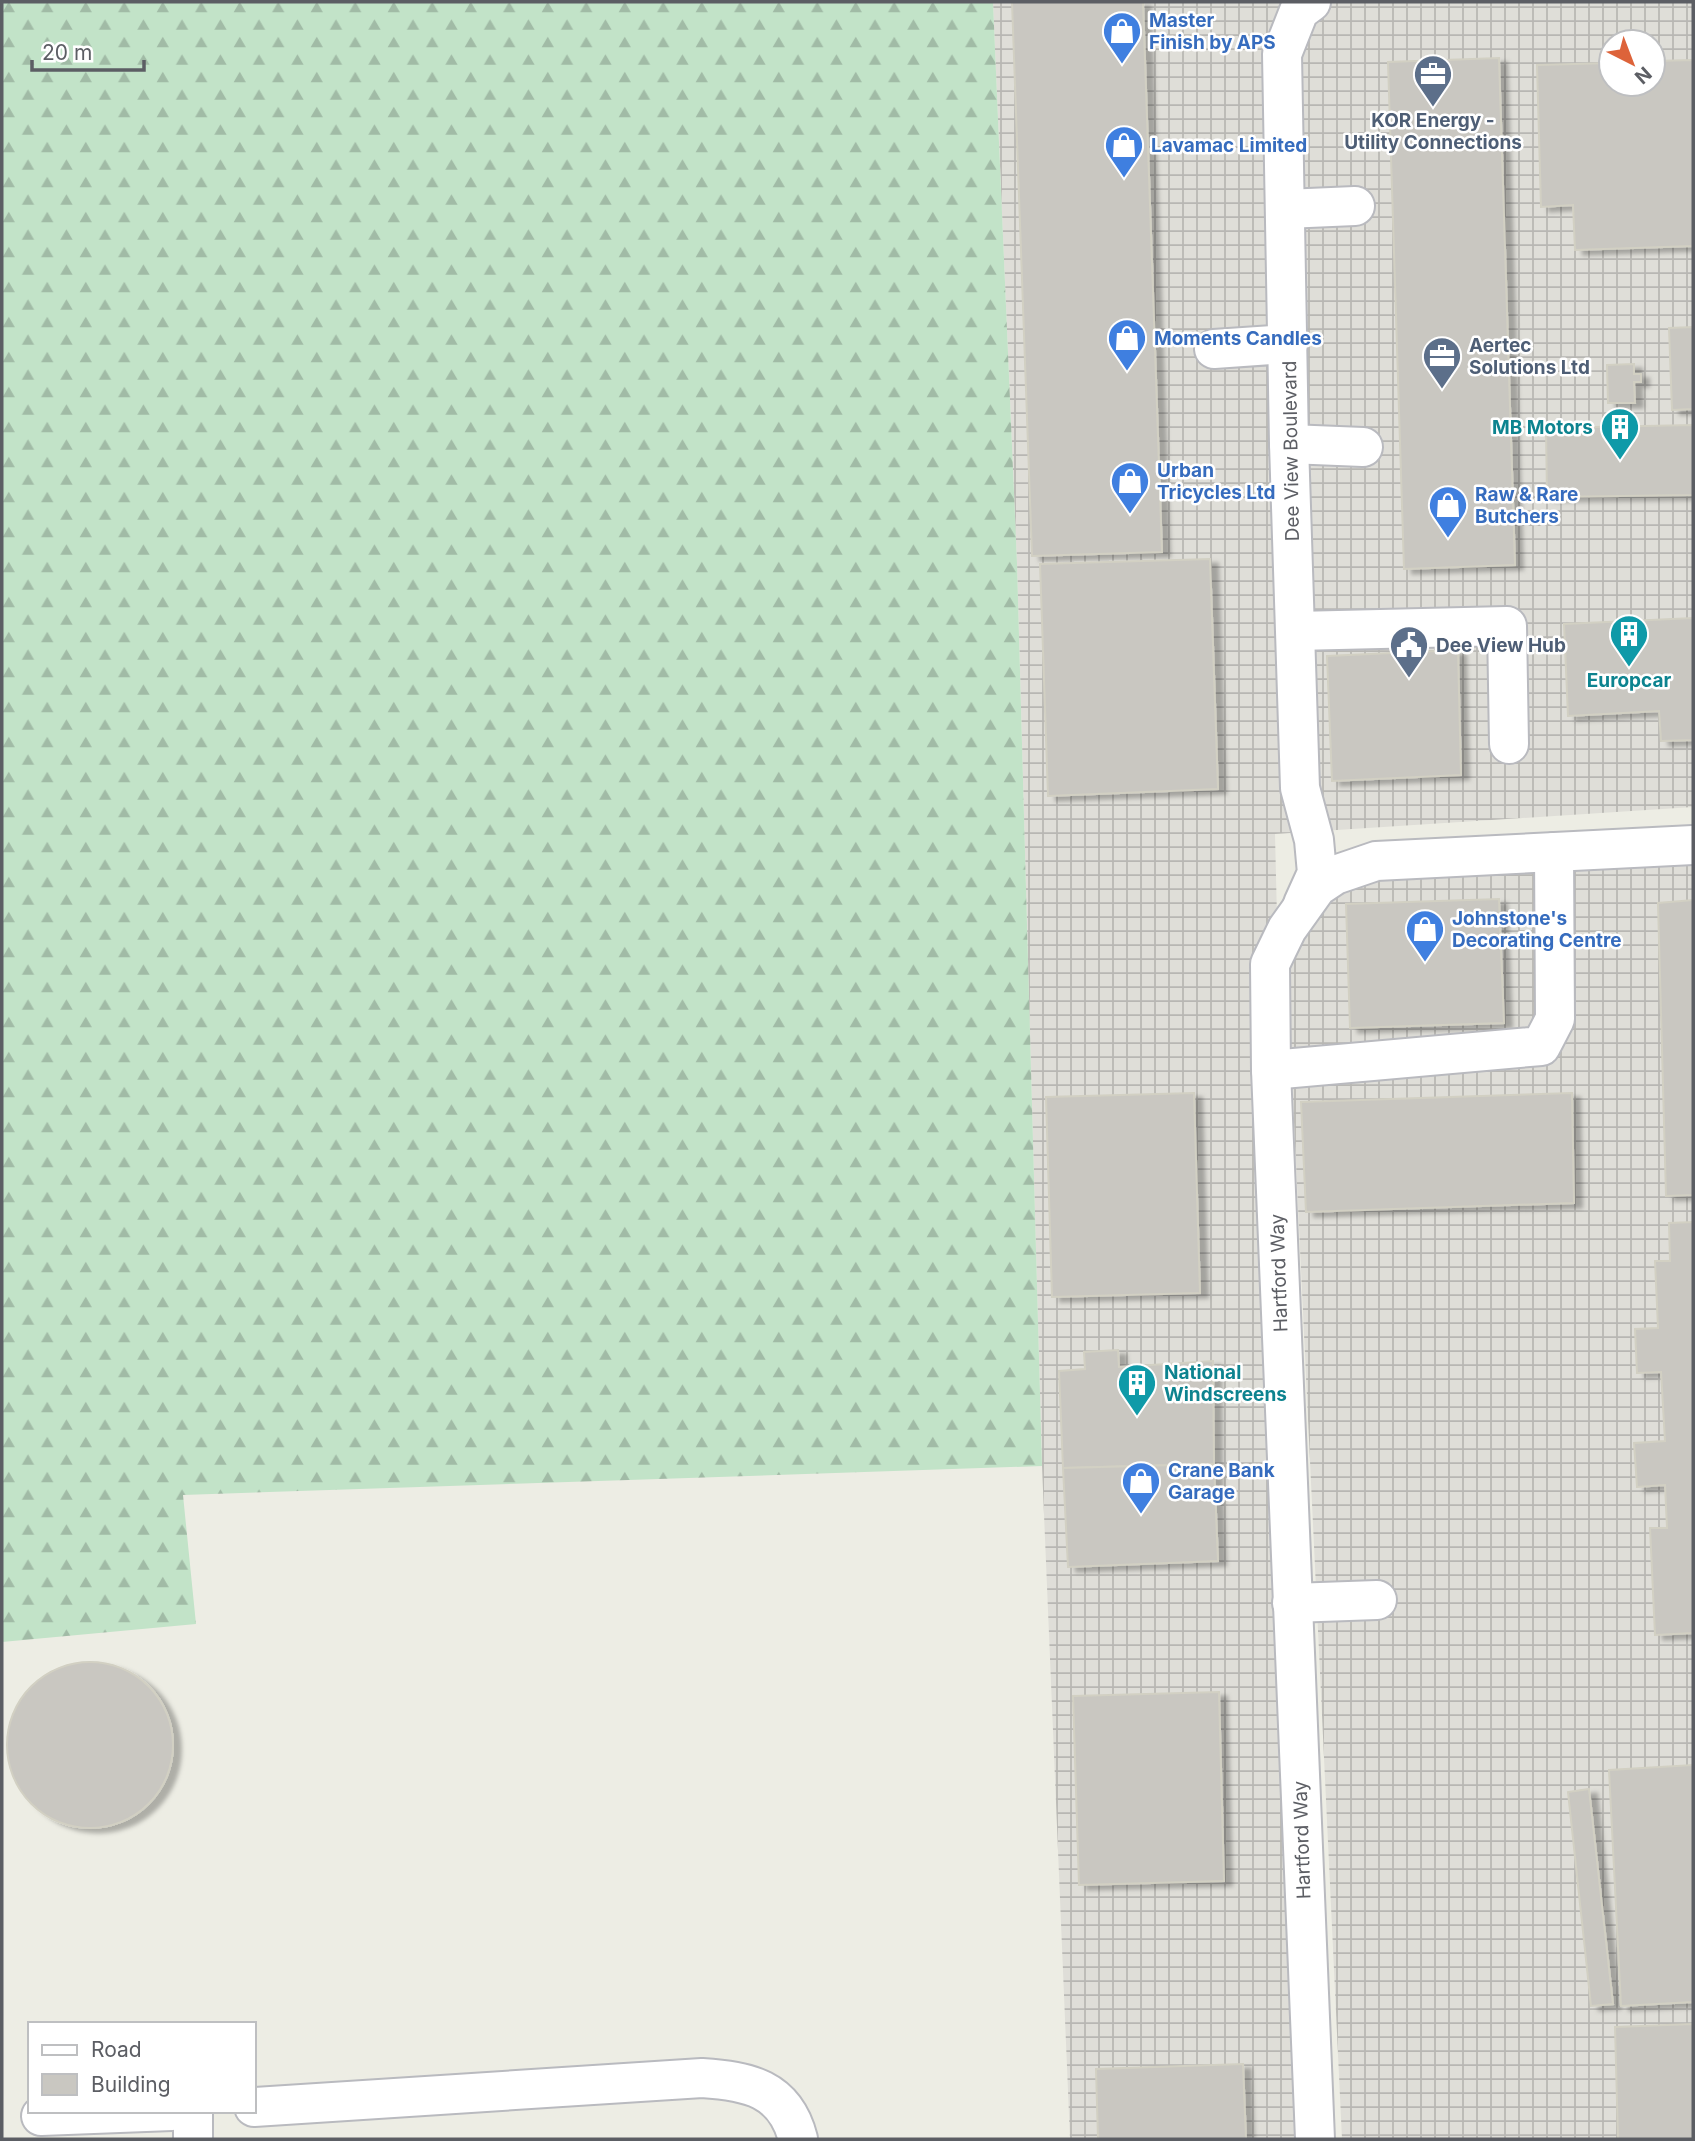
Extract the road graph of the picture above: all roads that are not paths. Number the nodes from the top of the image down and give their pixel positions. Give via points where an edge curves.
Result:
1 (1311, 2) edge
2 (1355, 206) dead end
3 (1285, 209) junction
4 (1289, 344) junction
5 (1214, 349) dead end
6 (1289, 444) junction
7 (1363, 447) dead end
8 (1296, 631) junction
9 (1509, 744) dead end
10 (1693, 845) edge
11 (1554, 852) junction
12 (1303, 904) junction
13 (1270, 1070) junction
14 (1377, 1600) dead end
15 (1292, 1603) junction
16 (256, 2107) edge
17 (120, 2113) edge
18 (179, 2113) edge
19 (193, 2113) edge
20 (41, 2116) dead end
21 (151, 2139) edge
22 (193, 2139) edge
23 (798, 2139) edge
24 (1315, 2139) edge

1 - 3 street, Dee View Boulevard via 1299,11 1282,54
2 - 3 street
3 - 4 street, Dee View Boulevard
4 - 5 street
4 - 6 street, Dee View Boulevard
6 - 7 street
6 - 8 street, Dee View Boulevard
8 - 9 street via 1507,626
8 - 12 street, Dee View Boulevard via 1300,788 1314,840 1317,873
10 - 11 street, Hartford Way
11 - 12 street, Hartford Way via 1376,861 1335,874
11 - 13 street via 1555,1019 1541,1046
12 - 13 street, Hartford Way via 1270,964
13 - 15 street, Hartford Way
14 - 15 street
15 - 24 street, Hartford Way
16 - 23 street via 702,2078 760,2088 784,2108
17 - 20 street
18 - 21 street
19 - 22 street

